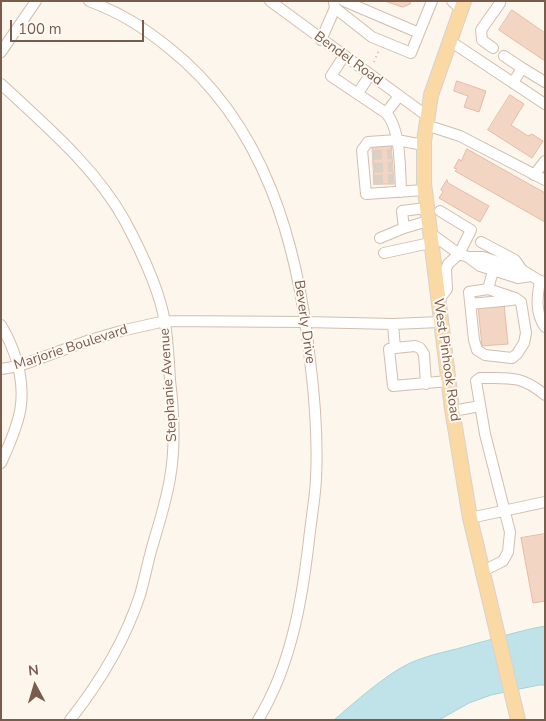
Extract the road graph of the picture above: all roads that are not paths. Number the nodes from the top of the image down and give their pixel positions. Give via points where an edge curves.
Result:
1 (36, 1) edge
2 (89, 1) edge
3 (270, 1) edge
4 (344, 1) edge
5 (432, 1) edge
6 (500, 3) dead end
7 (459, 4) edge
8 (334, 5) edge
9 (419, 33) junction
10 (321, 40) junction
11 (450, 41) junction
12 (493, 48) dead end
13 (1, 52) edge
14 (344, 56) junction
15 (504, 56) dead end
16 (522, 68) junction
17 (370, 75) junction
18 (545, 82) edge
19 (513, 83) junction
20 (1, 84) edge
21 (358, 93) junction
22 (399, 96) junction
23 (545, 104) edge
24 (386, 113) junction
25 (427, 120) junction
26 (397, 140) junction
27 (424, 145) junction
28 (545, 160) edge
29 (534, 175) junction
30 (545, 180) edge
31 (424, 190) junction
32 (402, 192) junction
33 (431, 223) junction
34 (404, 228) junction
35 (380, 238) dead end
36 (481, 242) dead end
37 (384, 253) dead end
38 (463, 255) junction
39 (494, 271) junction
40 (534, 277) edge
41 (488, 289) junction
42 (438, 301) junction
43 (521, 302) junction
44 (470, 304) junction
45 (165, 321) junction
46 (306, 322) junction
47 (440, 322) junction
48 (393, 324) junction
49 (1, 326) edge
50 (545, 326) edge
51 (395, 348) junction
52 (19, 366) junction
53 (1, 369) edge
54 (448, 381) junction
55 (426, 384) junction
56 (545, 394) edge
57 (480, 406) junction
58 (453, 411) junction
59 (1, 463) edge
60 (544, 502) edge
61 (506, 511) junction
62 (470, 518) junction
63 (483, 570) junction
64 (70, 720) edge
65 (258, 720) edge
66 (518, 720) edge

1 - 13 street
2 - 46 street, Beverly Drive via 135,22 181,58 222,101 245,135 264,171 286,233
3 - 10 street, Bendel Road
4 - 9 street
5 - 9 street
6 - 12 street via 481,30 482,40
7 - 11 main road, West Pinhook Road
8 - 9 street via 372,37 411,53
8 - 10 street
10 - 14 street, Bendel Road
11 - 19 street
11 - 25 main road, West Pinhook Road via 431,95
14 - 17 street, Bendel Road
14 - 21 street via 331,76
15 - 16 street
16 - 18 street
16 - 19 street
17 - 21 street
17 - 22 street, Bendel Road
19 - 23 street
20 - 45 street, Stephanie Avenue via 69,149 106,192 141,252
21 - 24 street
22 - 24 street
22 - 25 street, Bendel Road
24 - 26 street via 392,120
25 - 27 main road, West Pinhook Road
25 - 29 street, Bendel Road
26 - 27 street
26 - 32 street via 397,178
26 - 32 street via 368,142 362,150 367,155 369,180 366,194
27 - 31 main road, West Pinhook Road
28 - 29 street
29 - 30 street, Bendel Road
31 - 32 street
31 - 33 main road, West Pinhook Road
33 - 34 street
33 - 34 street via 402,211
33 - 37 street
33 - 38 street
33 - 38 street via 470,230
33 - 42 main road, West Pinhook Road
34 - 35 street
36 - 40 street via 516,260
38 - 39 street
38 - 40 street via 483,257
38 - 42 street via 448,264 447,289
39 - 40 street via 518,278
39 - 41 street
40 - 50 street via 537,308 540,321
41 - 43 street
41 - 44 street via 469,292
42 - 47 main road, West Pinhook Road
43 - 44 street via 508,300
43 - 44 street via 526,333 524,344 512,358 485,355 477,350
45 - 46 street, Marjorie Boulevard
45 - 52 street, Marjorie Boulevard via 122,330
45 - 64 street, Stephanie Avenue via 174,419 170,476 163,514 140,595 121,642
46 - 48 street, Marjorie Boulevard
46 - 65 street, Beverly Drive via 317,419 316,481 304,582 282,671
47 - 48 street, Marjorie Boulevard
47 - 54 main road, West Pinhook Road
48 - 51 street
49 - 52 street
51 - 55 street via 420,348 424,354
51 - 55 street via 389,349 393,386
52 - 53 street, Marjorie Boulevard
52 - 59 street via 18,422
54 - 55 street
54 - 58 main road, West Pinhook Road
56 - 57 street via 514,378 480,378 476,381
57 - 58 street
57 - 61 street
58 - 62 main road, West Pinhook Road
60 - 61 street
61 - 62 street
61 - 63 street via 510,532 508,552 503,561
62 - 63 main road, West Pinhook Road
63 - 66 main road, West Pinhook Road

